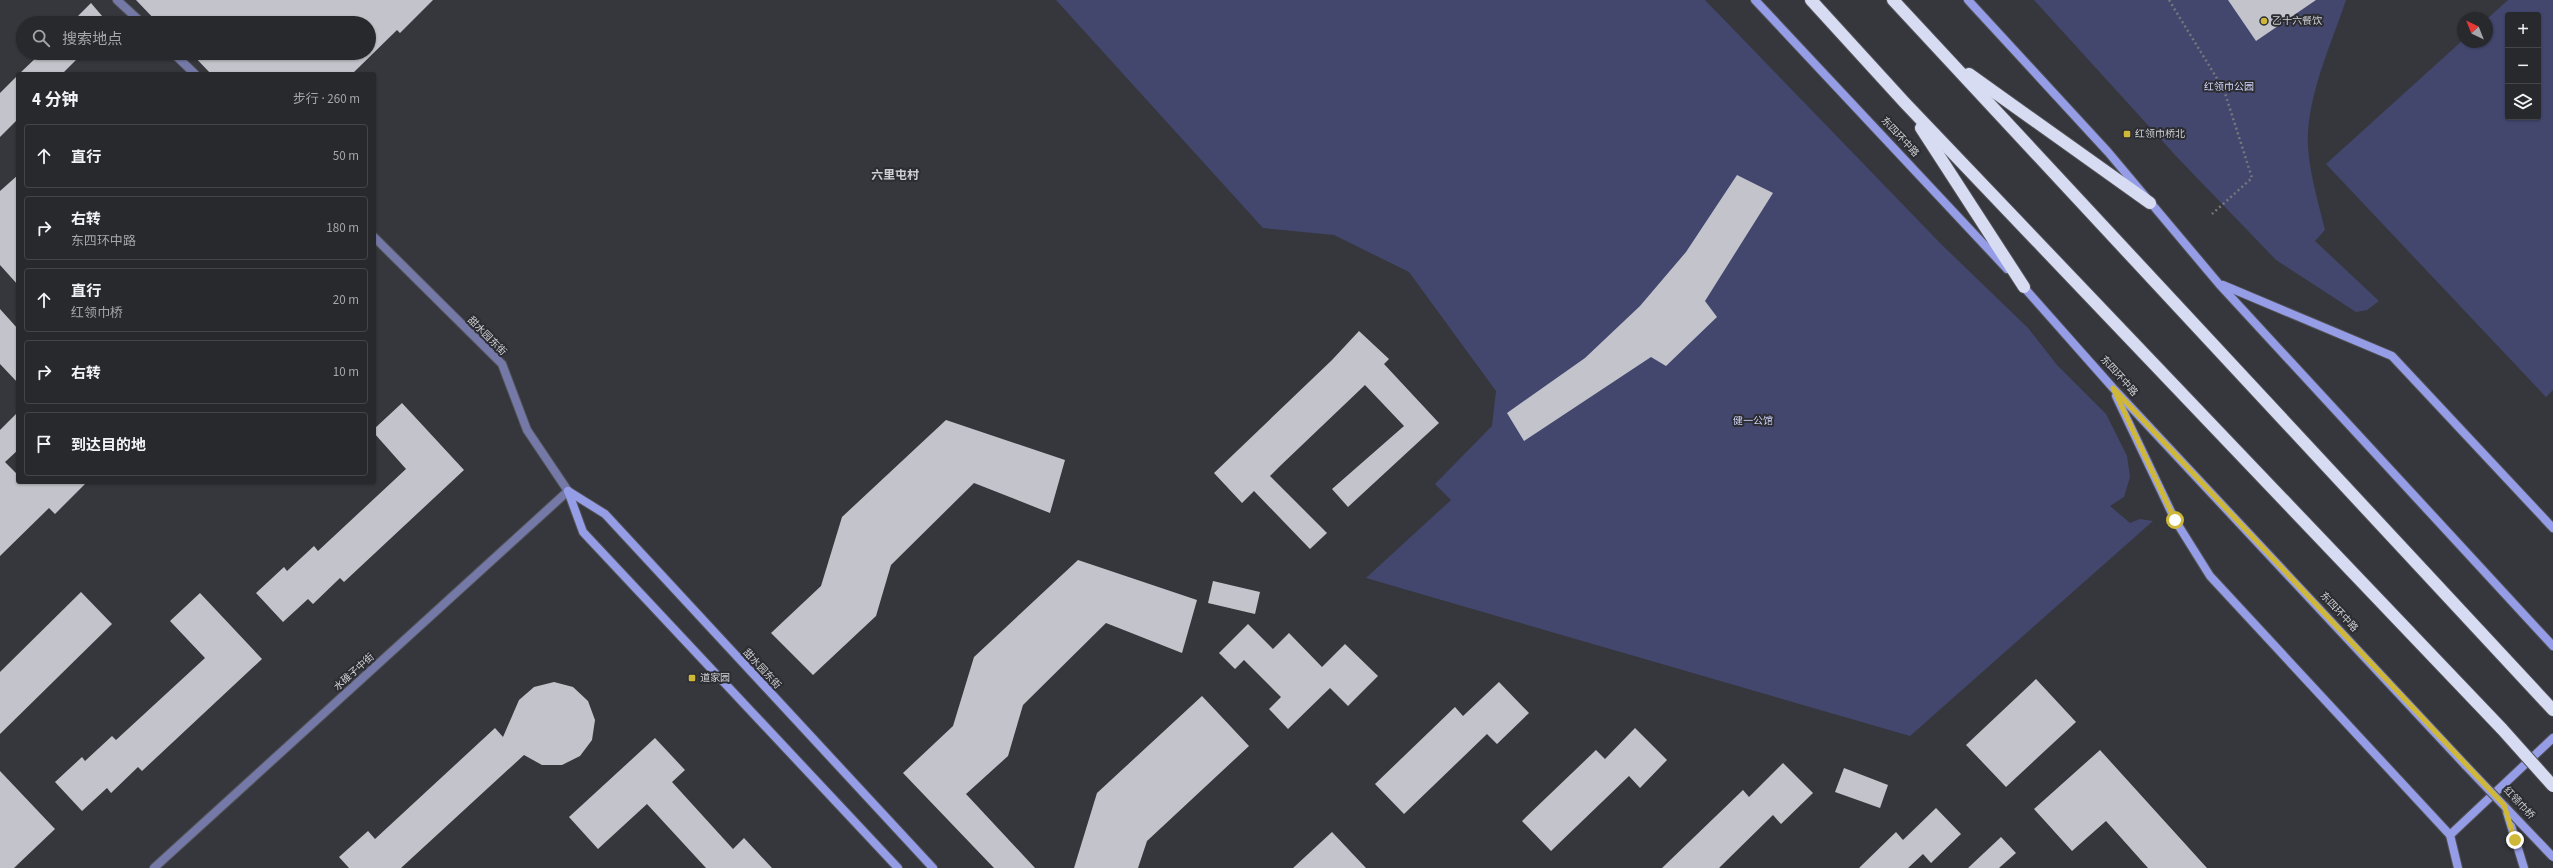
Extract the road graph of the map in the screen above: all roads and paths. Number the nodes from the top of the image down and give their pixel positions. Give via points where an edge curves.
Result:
1 (118, 0) edge
2 (1755, 0) edge
3 (1811, 0) edge
4 (1893, 0) edge
5 (1968, 0) edge
6 (2169, 0) edge
7 (135, 16) edge
8 (1948, 59) junction
9 (180, 60) edge
10 (193, 72) edge
11 (1905, 103) junction
12 (2150, 203) junction
13 (2212, 214) dead end
14 (376, 239) edge
15 (2219, 284) junction
16 (2024, 287) junction
17 (2113, 388) junction
18 (568, 491) junction
19 (2553, 528) edge
20 (2553, 646) edge
21 (2553, 710) edge
22 (2553, 738) edge
23 (2466, 766) joint
24 (2553, 786) edge
25 (2504, 805) junction
26 (2450, 835) junction
27 (2553, 857) edge
28 (154, 868) edge
29 (898, 868) edge
30 (933, 868) edge
31 (2458, 868) edge
32 (2524, 868) edge

1 - 7 street
2 - 16 street, 东四环中路
3 - 11 highway
4 - 8 highway
5 - 12 street via 2108,152
6 - 13 path via 2224,90 2252,178
8 - 12 highway
8 - 21 highway
9 - 10 street
11 - 16 highway
11 - 24 highway, bridge via 2502,729
12 - 15 street
14 - 18 street, 甜水园东街 via 502,364 527,430
15 - 19 street via 2392,356
15 - 20 street
16 - 17 street, 东四环中路
17 - 23 street, 东四环中路
17 - 26 street via 2175,520 2210,576
18 - 28 street, 水碓子中街
18 - 29 street, 甜水园东街 via 583,532
18 - 30 street, 甜水园东街 via 605,514
22 - 26 street
23 - 25 street, 红领巾桥, bridge
25 - 27 street, 红领巾桥, bridge
25 - 32 street
26 - 31 street

